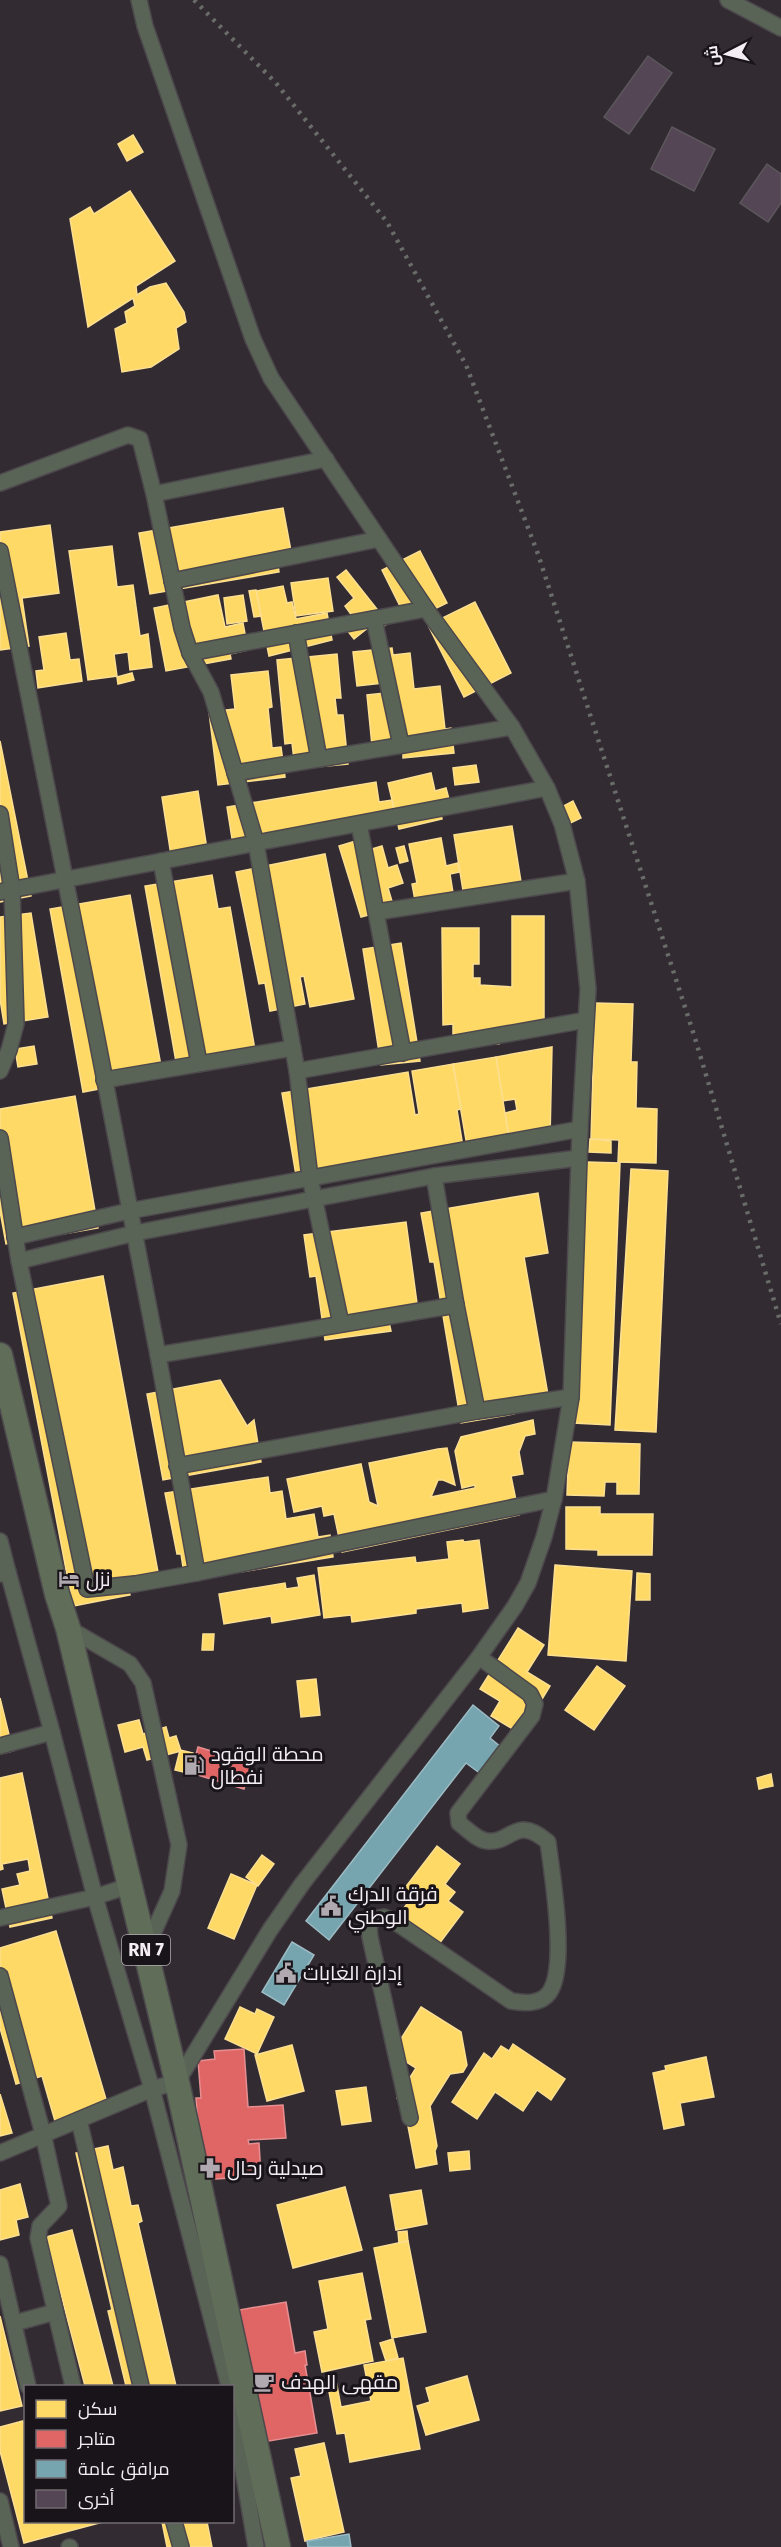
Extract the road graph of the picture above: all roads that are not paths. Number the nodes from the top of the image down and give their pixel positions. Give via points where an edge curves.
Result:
1 (139, 0) edge
2 (728, 0) edge
3 (781, 28) edge
4 (326, 459) junction
5 (0, 483) edge
6 (154, 494) junction
7 (379, 539) junction
8 (0, 551) edge
9 (172, 581) junction
10 (426, 609) junction
11 (374, 619) junction
12 (296, 633) junction
13 (190, 653) junction
14 (512, 727) junction
15 (401, 745) junction
16 (319, 759) junction
17 (235, 772) junction
18 (547, 788) junction
19 (0, 814) edge
20 (359, 824) junction
21 (256, 843) junction
22 (161, 861) junction
23 (67, 878) junction
24 (577, 881) junction
25 (6, 891) edge
26 (377, 912) junction
27 (586, 1020) junction
28 (293, 1048) junction
29 (403, 1053) junction
30 (199, 1063) junction
31 (0, 1071) edge
32 (297, 1071) junction
33 (104, 1080) junction
34 (580, 1129) junction
35 (0, 1138) edge
36 (579, 1158) junction
37 (434, 1176) junction
38 (310, 1178) junction
39 (314, 1199) junction
40 (129, 1211) junction
41 (135, 1233) junction
42 (15, 1237) junction
43 (19, 1261) junction
44 (456, 1305) junction
45 (341, 1324) junction
46 (158, 1355) junction
47 (0, 1356) edge
48 (572, 1397) junction
49 (477, 1411) junction
50 (177, 1466) junction
51 (554, 1499) junction
52 (0, 1541) edge
53 (4, 1573) edge
54 (197, 1573) junction
55 (87, 1589) junction
56 (57, 1594) junction
57 (68, 1628) junction
58 (479, 1657) junction
59 (52, 1732) junction
60 (0, 1746) edge
61 (131, 1885) junction
62 (95, 1897) junction
63 (0, 1918) edge
64 (146, 1949) junction
65 (0, 1976) edge
66 (177, 2082) junction
67 (152, 2090) junction
68 (410, 2118) dead end
69 (79, 2120) junction
70 (43, 2134) junction
71 (0, 2153) edge
72 (0, 2264) edge
73 (55, 2312) junction
74 (15, 2323) junction
75 (28, 2385) edge
76 (73, 2385) edge
77 (141, 2385) edge
78 (229, 2385) edge
79 (234, 2417) edge
80 (0, 2501) edge
81 (174, 2523) edge
82 (11, 2547) edge
83 (181, 2547) edge
84 (256, 2547) edge
85 (278, 2547) edge

1 - 4 street via 253,339 271,378
2 - 3 street
4 - 6 street
4 - 7 street
5 - 6 street via 128,435 143,444
6 - 9 street
7 - 9 street
7 - 10 street
8 - 23 street
9 - 13 street
10 - 11 street
10 - 14 street
11 - 12 street
11 - 15 street
12 - 13 street
12 - 16 street
13 - 17 street via 211,692
14 - 15 street
14 - 18 street
15 - 16 street
16 - 17 street
17 - 21 street
18 - 20 street
18 - 24 street via 562,824
19 - 25 street
20 - 21 street
20 - 26 street
21 - 22 street
21 - 28 street
22 - 23 street
22 - 30 street
23 - 25 street
23 - 33 street
24 - 26 street
24 - 27 street via 588,989
25 - 31 street via 16,1024
26 - 29 street
27 - 29 street
27 - 34 street
28 - 30 street
28 - 32 street
29 - 32 street
30 - 33 street
32 - 38 street
33 - 40 street
34 - 36 street
34 - 38 street
35 - 42 street
36 - 37 street
36 - 48 street
37 - 39 street
37 - 44 street
38 - 39 street
38 - 40 street
39 - 41 street
39 - 45 street
40 - 41 street
40 - 42 street
41 - 43 street
41 - 46 street
42 - 43 street
43 - 55 street
44 - 45 street
44 - 49 street
45 - 46 street
46 - 50 street
47 - 56 main road, RN 7
48 - 49 street
48 - 51 street
49 - 50 street
50 - 54 street
51 - 54 street
51 - 58 street via 528,1583
52 - 53 street
53 - 59 street
54 - 55 street
55 - 56 street
56 - 57 main road, RN 7
57 - 61 main road, RN 7
57 - 64 street via 130,1664 143,1683 178,1845 172,1892
58 - 66 street via 302,1884
58 - 68 street via 530,1694 535,1704 532,1716 458,1813 459,1823 485,1841 530,1830 548,1842 558,1961 553,1986 546,1997 532,2003 511,2001 394,1921 374,1919 369,1926 370,1937
59 - 60 street
59 - 62 street
61 - 62 street
61 - 64 main road, RN 7
62 - 63 street
62 - 67 street
64 - 66 main road, RN 7
65 - 70 street
66 - 67 street
66 - 85 main road, RN 7
67 - 69 street
67 - 78 street
69 - 70 street
69 - 77 street
70 - 71 street
70 - 73 street via 59,2206 40,2226 38,2238
72 - 74 street
73 - 74 street
73 - 76 street
74 - 75 street
79 - 84 street
80 - 82 street
81 - 83 street

